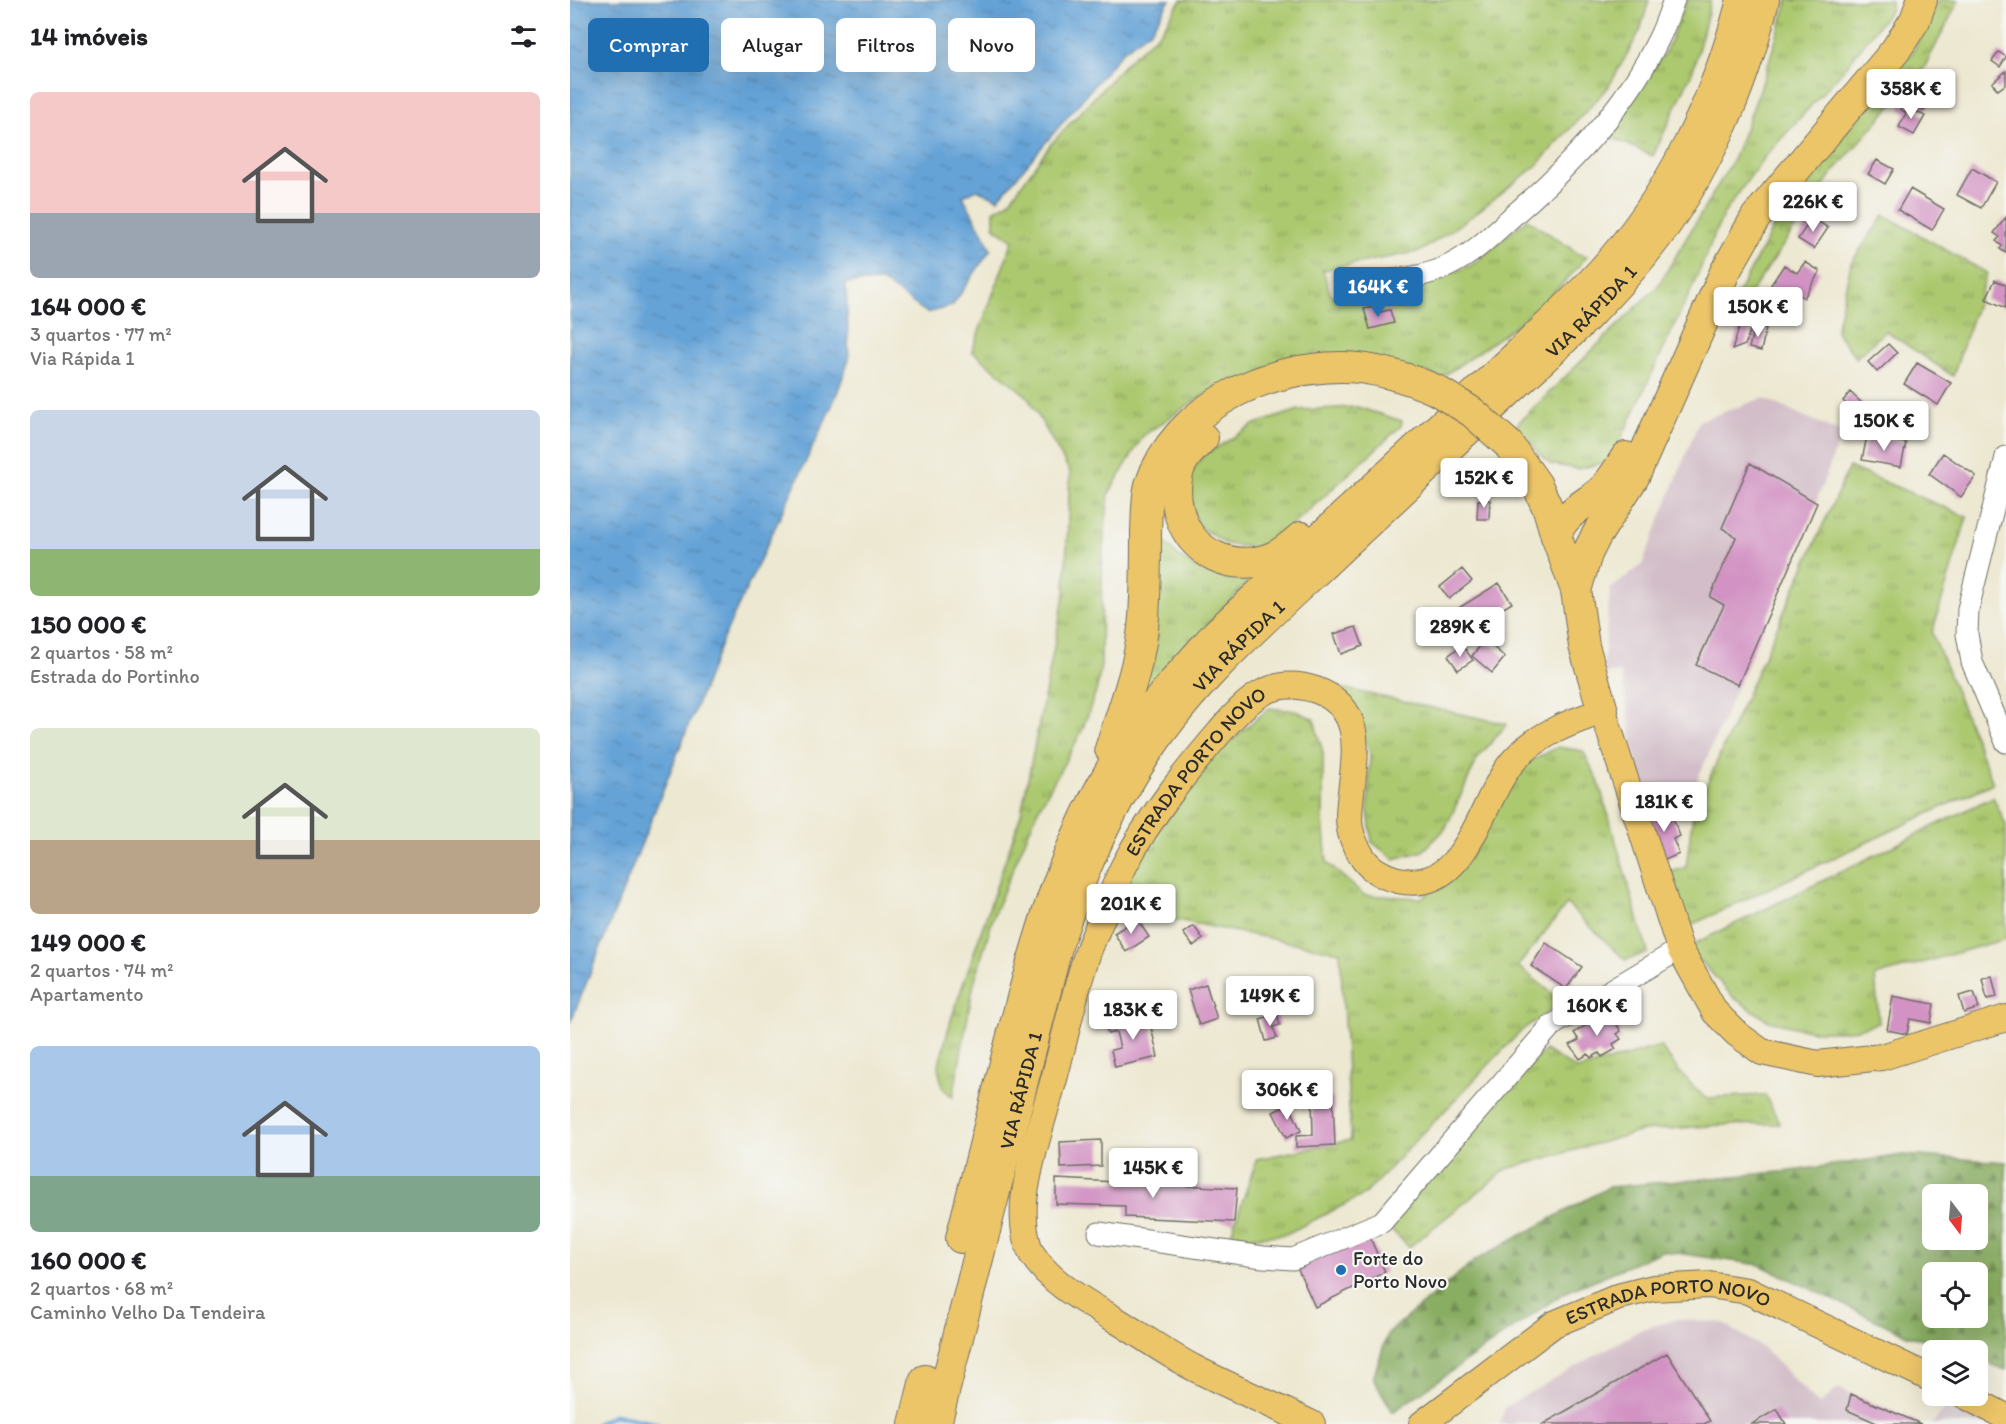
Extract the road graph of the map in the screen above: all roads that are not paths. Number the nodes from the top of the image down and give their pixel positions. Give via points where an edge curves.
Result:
1 (1674, 0) edge
2 (1903, 0) edge
3 (1922, 0) edge
4 (1759, 4) edge
5 (1355, 284) dead end
6 (1432, 406) junction
7 (1501, 450) junction
8 (2005, 465) edge
9 (1537, 485) junction
10 (1604, 505) junction
11 (1550, 537) junction
12 (1576, 590) junction
13 (1584, 646) junction
14 (1603, 711) junction
15 (2006, 742) edge
16 (1090, 807) junction
17 (1680, 950) junction
18 (2006, 1018) edge
19 (1099, 1233) dead end
20 (970, 1247) junction
21 (1922, 1374) edge
22 (1985, 1406) edge
23 (2006, 1417) edge
24 (914, 1424) edge
25 (936, 1424) edge
26 (1312, 1424) edge
27 (1422, 1424) edge

1 - 5 street via 1659,39 1631,87 1587,143 1551,182 1472,253 1416,277
2 - 10 highway via 1879,48 1744,208 1683,323 1629,451 1611,481
3 - 10 highway via 1915,20 1895,51 1756,217 1725,272 1634,477
4 - 6 highway, VIA RÁPIDA 1 via 1729,45 1704,112 1673,171 1646,216 1602,271 1560,315
4 - 20 highway, VIA RÁPIDA 1 via 1743,70 1710,151 1669,220 1622,281 1237,645 1184,702 1146,753 1108,817 1069,909
6 - 6 highway via 1352,490 1286,550 1255,561 1227,561 1202,550 1188,534 1176,500 1181,464 1204,436 1249,406 1272,396 1333,385 1378,389
6 - 7 highway, bridge via 1472,412
6 - 16 highway, VIA RÁPIDA 1 via 1167,688
6 - 16 highway via 1393,374 1369,369 1320,368 1261,382 1232,394 1199,416 1172,443 1149,488 1144,619 1135,671
7 - 9 highway
7 - 11 highway
8 - 15 street via 1968,609 1967,634 1972,662
9 - 10 highway via 1546,491
9 - 11 highway via 1548,509
10 - 11 highway via 1565,518
10 - 12 highway
11 - 12 highway
11 - 13 highway via 1549,564
12 - 13 highway
13 - 14 highway
14 - 17 main road
14 - 26 main road, ESTRADA PORTO NOVO via 1563,725 1515,759 1498,781 1464,852 1453,865 1431,877 1408,882 1376,872 1354,844 1349,820 1355,739 1344,712 1328,696 1294,685 1262,693 1238,712 1161,803 1124,866 1102,919 1089,951 1033,1158 1024,1204 1026,1239 1031,1252 1070,1292 1192,1367
16 - 20 highway, VIA RÁPIDA 1 via 1062,868 1038,936
17 - 18 main road via 1715,1012 1737,1034 1762,1052 1818,1064 1882,1057
17 - 19 street via 1551,1026 1382,1222 1293,1259
20 - 24 highway, VIA RÁPIDA 1
20 - 25 highway, VIA RÁPIDA 1
21 - 27 main road, ESTRADA PORTO NOVO via 1748,1291 1709,1285 1653,1288 1621,1296 1554,1323
22 - 23 main road

